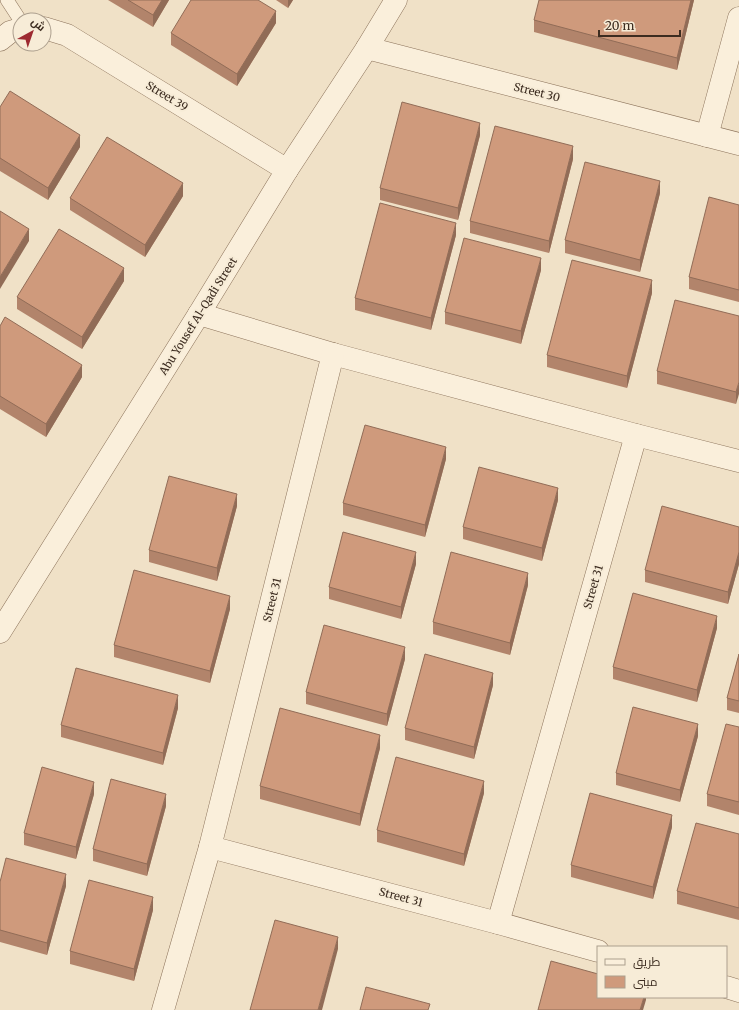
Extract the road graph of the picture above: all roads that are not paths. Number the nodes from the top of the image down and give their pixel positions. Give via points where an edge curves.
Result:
1 (7, 0) edge
2 (396, 0) edge
3 (15, 12) edge
4 (739, 18) edge
5 (52, 30) edge
6 (12, 31) edge
7 (0, 40) edge
8 (367, 48) junction
9 (707, 136) junction
10 (739, 144) edge
11 (288, 170) junction
12 (199, 314) junction
13 (333, 354) junction
14 (636, 435) junction
15 (739, 462) edge
16 (8, 601) edge
17 (0, 632) edge
18 (210, 847) junction
19 (498, 923) junction
20 (597, 951) edge
21 (727, 987) edge
22 (739, 991) edge
23 (164, 1010) edge

1 - 3 lane
2 - 8 street, Abu Yousef Al-Qadi Street
4 - 9 street
5 - 11 street, Street 39 via 67,35
6 - 7 street
8 - 9 street, Street 30
8 - 11 street, Abu Yousef Al-Qadi Street
9 - 10 street, Street 30
11 - 12 street, Abu Yousef Al-Qadi Street
12 - 13 street
12 - 16 street, Abu Yousef Al-Qadi Street
13 - 14 street
13 - 18 street, Street 31
14 - 15 street
14 - 19 street, Street 31
16 - 17 street, Abu Yousef Al-Qadi Street
18 - 19 street, Street 31
18 - 23 street, Street 31
19 - 20 street, Street 31
21 - 22 street

